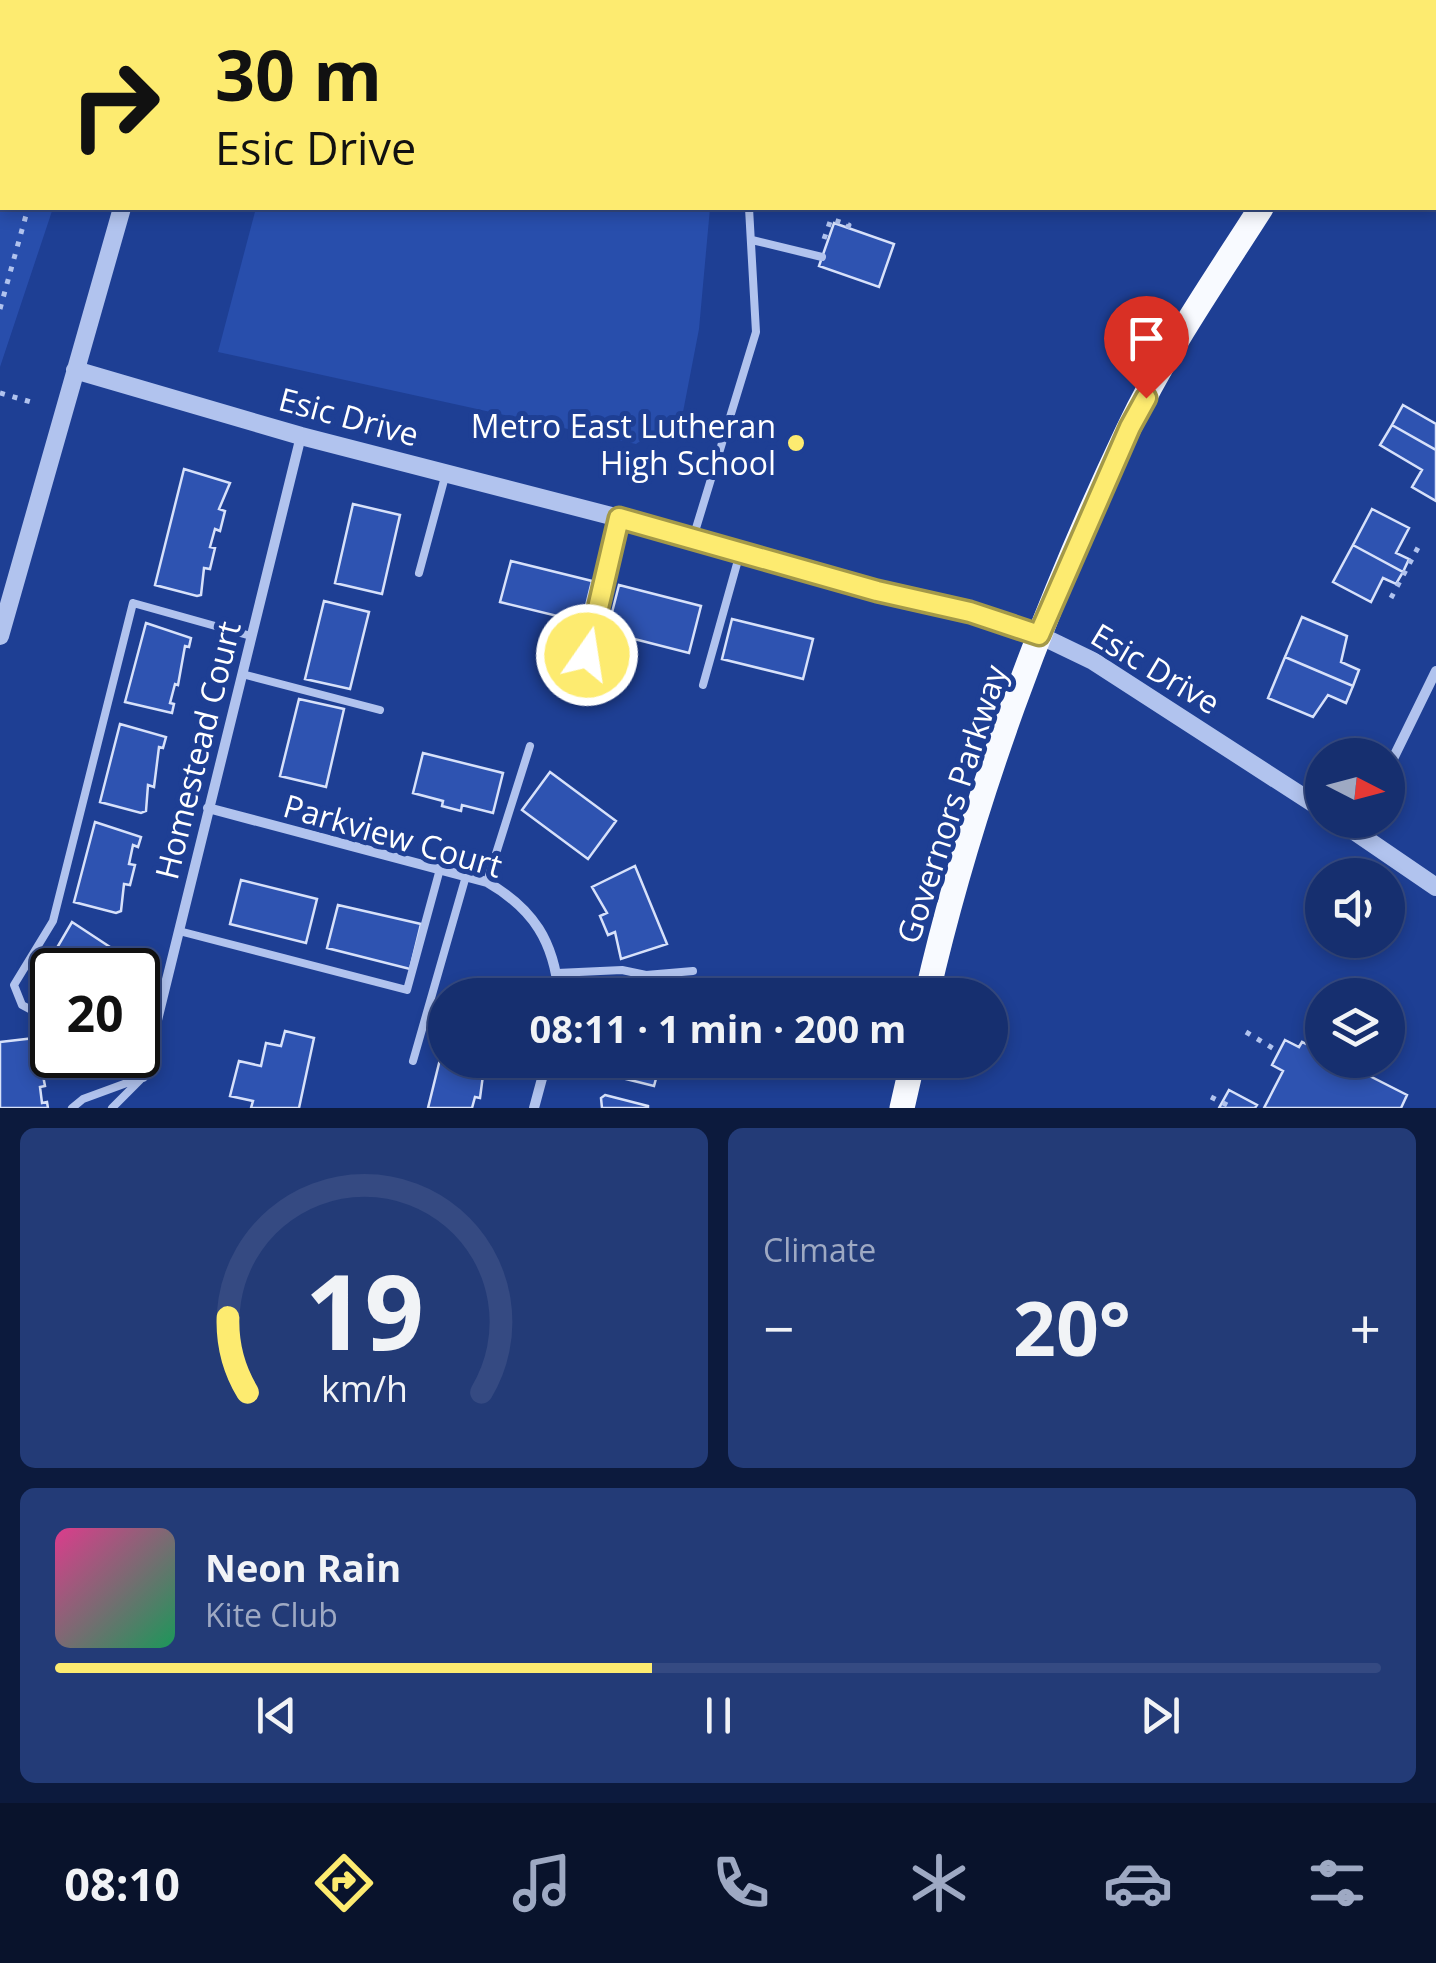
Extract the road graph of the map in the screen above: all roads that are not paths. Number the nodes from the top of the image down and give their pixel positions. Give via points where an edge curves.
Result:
1 (121, 210) edge
2 (750, 210) edge
3 (1259, 210) edge
4 (752, 240) junction
5 (820, 257) road end
6 (76, 370) junction
7 (300, 436) junction
8 (446, 472) junction
9 (619, 518) junction
10 (693, 540) junction
11 (740, 554) junction
12 (419, 573) dead end
13 (3, 614) edge
14 (1039, 635) junction
15 (0, 636) edge
16 (251, 636) junction
17 (587, 655) dead end
18 (1436, 671) edge
19 (242, 674) junction
20 (703, 685) dead end
21 (380, 710) dead end
22 (1404, 738) edge
23 (530, 746) dead end
24 (1305, 799) edge
25 (208, 808) junction
26 (1375, 838) edge
27 (440, 869) junction
28 (466, 876) junction
29 (488, 882) junction
30 (1436, 887) edge
31 (178, 931) junction
32 (36, 948) edge
33 (30, 958) edge
34 (692, 971) dead end
35 (557, 973) junction
36 (646, 976) junction
37 (557, 978) edge
38 (641, 978) edge
39 (933, 978) edge
40 (160, 1006) edge
41 (30, 1010) edge
42 (414, 1061) dead end
43 (140, 1078) edge
44 (142, 1078) edge
45 (543, 1078) edge
46 (909, 1078) edge
47 (72, 1108) edge
48 (112, 1108) edge
49 (534, 1108) edge
50 (902, 1108) edge

1 - 6 street
2 - 4 lane
3 - 14 main road, Governors Parkway via 1130,427
4 - 5 lane
4 - 10 lane via 756,332
6 - 7 street, Esic Drive
6 - 13 street
7 - 8 street, Esic Drive
7 - 16 street, Homestead Court
8 - 9 street, Esic Drive
8 - 12 lane
9 - 10 street, Esic Drive
9 - 17 lane
10 - 11 street, Esic Drive
11 - 14 street, Esic Drive
11 - 20 lane
13 - 15 street
14 - 24 street, Esic Drive via 1093,661
14 - 39 main road, Governors Parkway
16 - 19 street, Homestead Court
16 - 32 lane via 133,603 52,921
18 - 22 street
19 - 21 lane
19 - 25 street, Homestead Court
23 - 29 lane
25 - 27 street, Parkview Court
25 - 31 street, Homestead Court
26 - 30 street
27 - 28 street, Parkview Court
27 - 31 lane via 407,990
28 - 29 street, Parkview Court
28 - 42 lane
29 - 35 street, Parkview Court via 534,918
31 - 40 street, Homestead Court
33 - 41 lane via 14,985
34 - 36 lane
35 - 36 lane via 622,970
35 - 37 street, Parkview Court
36 - 38 lane
43 - 47 lane
44 - 48 lane
45 - 49 street
46 - 50 main road

